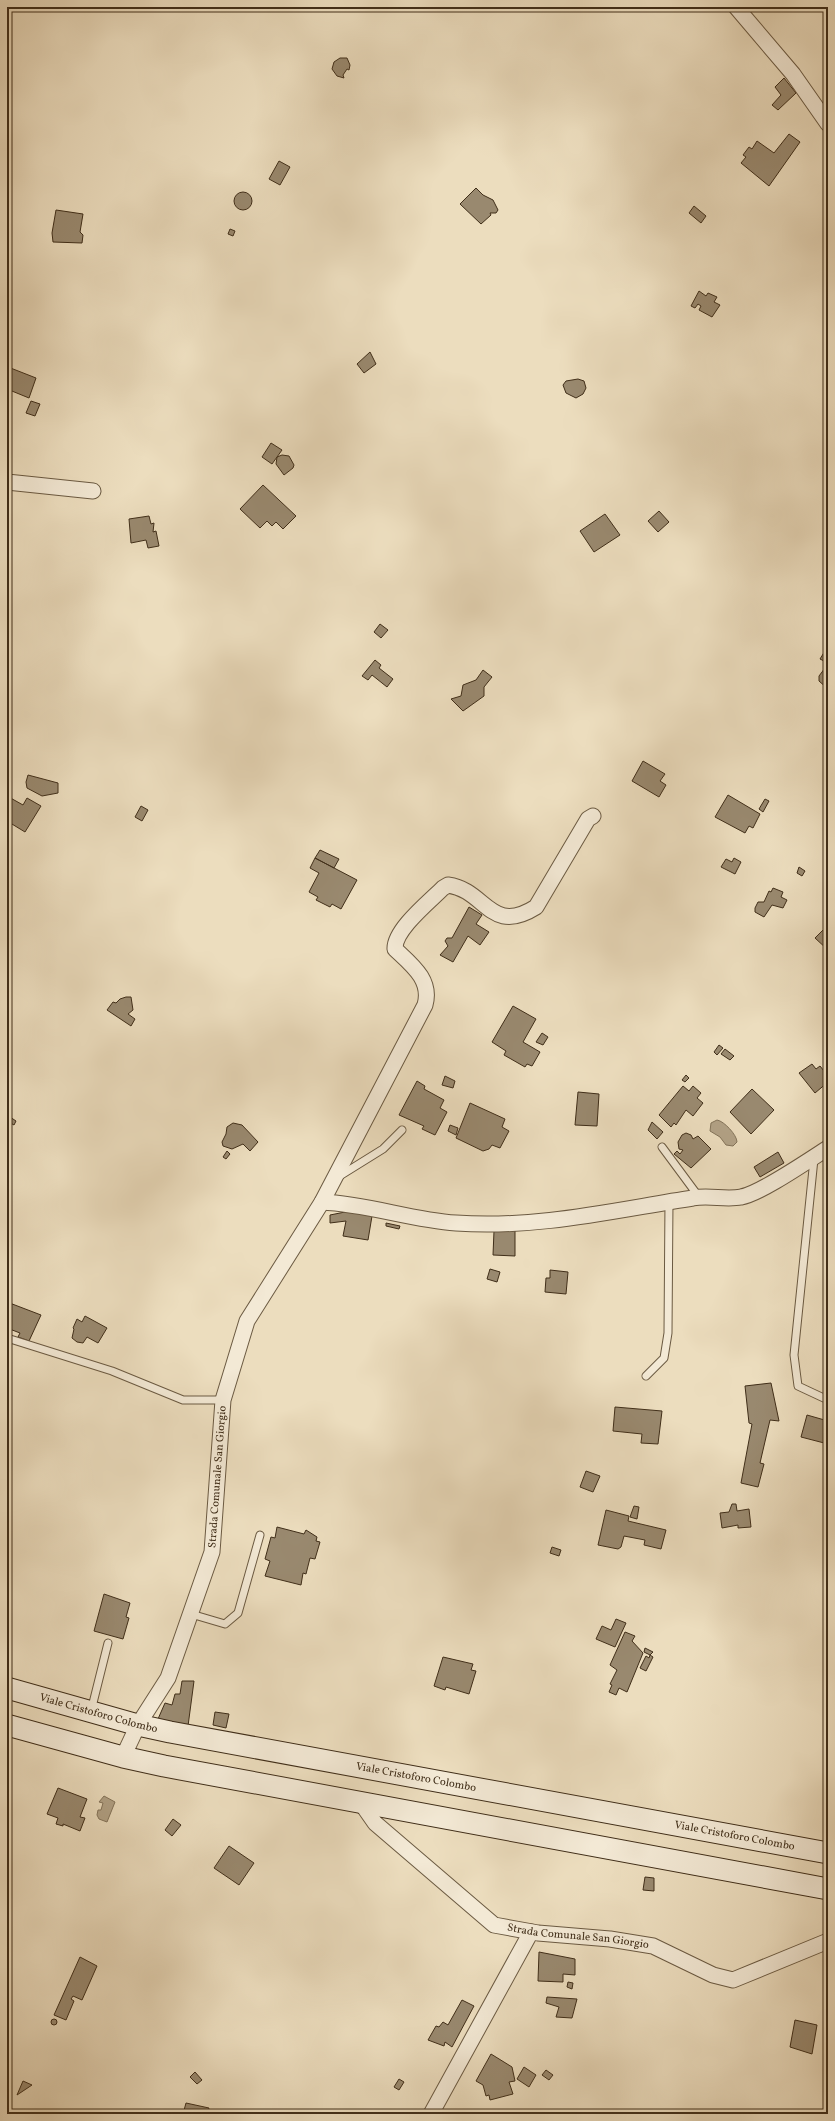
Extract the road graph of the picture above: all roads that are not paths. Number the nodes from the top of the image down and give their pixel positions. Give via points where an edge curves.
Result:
1 (736, 7) edge
2 (828, 124) edge
3 (7, 482) edge
4 (93, 491) dead end
5 (593, 816) dead end
6 (402, 1130) dead end
7 (662, 1146) dead end
8 (828, 1148) edge
9 (814, 1156) junction
10 (333, 1180) junction
11 (699, 1197) junction
12 (670, 1201) junction
13 (322, 1202) junction
14 (7, 1338) edge
15 (646, 1376) dead end
16 (223, 1400) junction
17 (828, 1400) edge
18 (260, 1535) dead end
19 (191, 1614) junction
20 (108, 1643) dead end
21 (7, 1688) edge
22 (91, 1712) junction
23 (7, 1725) edge
24 (138, 1725) junction
25 (123, 1757) junction
26 (361, 1803) junction
27 (828, 1852) edge
28 (828, 1890) edge
29 (531, 1932) junction
30 (828, 1941) edge
31 (431, 2114) edge

1 - 2 street via 793,74
3 - 4 street
5 - 10 street, Strada Comunale San Giorgio via 588,819 536,907 522,916 501,915 464,890 448,885 399,933 395,949 419,973 428,995
6 - 10 lane via 383,1149
7 - 11 lane
8 - 9 street
9 - 11 street via 742,1197
9 - 17 lane via 794,1355 798,1386
10 - 13 street, Strada Comunale San Giorgio
11 - 12 street
12 - 13 street via 535,1223 465,1223 416,1218 346,1203
12 - 15 lane via 668,1333 664,1358
13 - 16 street, Strada Comunale San Giorgio via 247,1321
14 - 16 lane via 112,1371 183,1400
16 - 19 street, Strada Comunale San Giorgio via 212,1552
18 - 19 lane via 238,1613 225,1624
19 - 24 street, Strada Comunale San Giorgio via 168,1678
20 - 22 lane
21 - 22 main road, Viale Cristoforo Colombo
22 - 24 main road, Viale Cristoforo Colombo
23 - 25 main road
24 - 25 street, Strada Comunale San Giorgio
24 - 27 main road, Viale Cristoforo Colombo
25 - 26 main road
26 - 28 main road
26 - 29 street, Strada Comunale San Giorgio via 375,1823 494,1925
29 - 30 street, Strada Comunale San Giorgio via 653,1946 713,1975 733,1980
29 - 31 street

